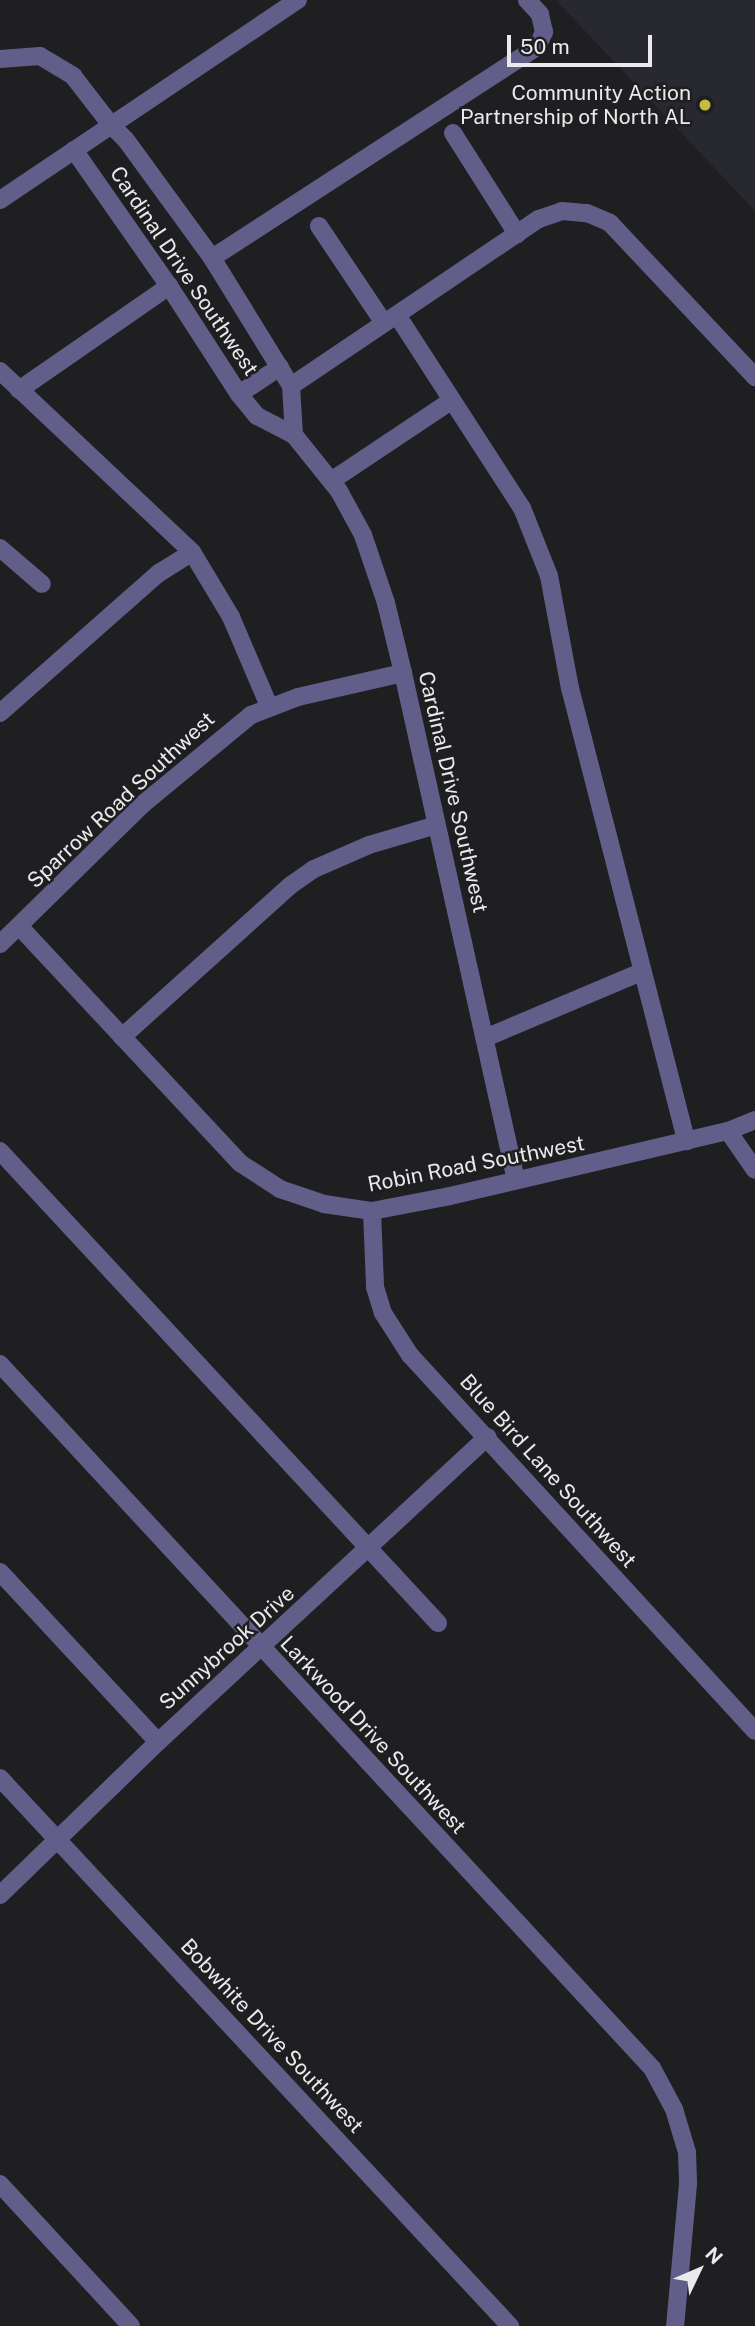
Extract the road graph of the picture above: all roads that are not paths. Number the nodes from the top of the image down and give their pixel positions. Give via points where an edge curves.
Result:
1 (298, 0) edge
2 (527, 0) edge
3 (275, 6) edge
4 (0, 59) edge
5 (111, 125) junction
6 (453, 132) dead end
7 (74, 150) junction
8 (0, 200) edge
9 (319, 226) dead end
10 (516, 234) junction
11 (212, 258) junction
12 (169, 286) junction
13 (390, 319) junction
14 (280, 367) junction
15 (0, 371) edge
16 (755, 377) edge
17 (291, 386) junction
18 (19, 390) junction
19 (239, 394) junction
20 (451, 401) junction
21 (294, 435) junction
22 (331, 481) junction
23 (0, 548) edge
24 (192, 552) junction
25 (42, 584) dead end
26 (403, 673) junction
27 (269, 706) junction
28 (0, 713) edge
29 (436, 825) junction
30 (19, 926) junction
31 (0, 944) edge
32 (641, 972) junction
33 (122, 1037) junction
34 (485, 1038) junction
35 (755, 1120) edge
36 (728, 1131) junction
37 (686, 1141) junction
38 (0, 1151) edge
39 (755, 1170) edge
40 (516, 1180) junction
41 (372, 1211) junction
42 (0, 1364) edge
43 (487, 1437) junction
44 (368, 1548) junction
45 (0, 1572) edge
46 (438, 1623) dead end
47 (261, 1648) junction
48 (755, 1731) edge
49 (158, 1742) junction
50 (0, 1778) edge
51 (57, 1839) junction
52 (0, 1895) edge
53 (0, 2184) edge
54 (131, 2326) edge
55 (510, 2326) edge
56 (675, 2326) edge

1 - 3 street
2 - 11 street via 540,14 544,32 537,47
3 - 5 street
4 - 5 street, Cardinal Drive Southwest via 40,56 73,76
5 - 7 street
5 - 11 street, Cardinal Drive Southwest via 127,140
6 - 10 street
7 - 8 street
7 - 12 street, Cardinal Drive Southwest
9 - 13 street
10 - 13 street
10 - 16 street via 562,211 587,213 611,223
11 - 14 street, Cardinal Drive Southwest
12 - 18 street
12 - 19 street, Cardinal Drive Southwest
13 - 17 street
13 - 20 street
14 - 17 street, Cardinal Drive Southwest
14 - 19 street
15 - 18 street
17 - 21 street, Cardinal Drive Southwest
18 - 24 street
19 - 21 street, Cardinal Drive Southwest via 257,416
20 - 22 street
20 - 32 street via 523,508 549,576 570,688
21 - 22 street, Cardinal Drive Southwest
22 - 26 street, Cardinal Drive Southwest via 363,535
23 - 25 street
24 - 27 street via 231,617
24 - 28 street via 159,573
26 - 27 street, Sparrow Road Southwest
26 - 29 street, Cardinal Drive Southwest
27 - 30 street, Sparrow Road Southwest via 232,728 143,804
29 - 33 street via 369,845 314,869
29 - 34 street, Cardinal Drive Southwest
30 - 31 street, Sparrow Road Southwest
30 - 33 street, Robin Road Southwest
32 - 34 street
32 - 37 street
33 - 41 street, Robin Road Southwest via 240,1163 280,1189 324,1204
34 - 40 street, Cardinal Drive Southwest
35 - 36 street, Robin Road Southwest
36 - 37 street, Robin Road Southwest
36 - 39 street
37 - 40 street, Robin Road Southwest
38 - 44 street
40 - 41 street, Robin Road Southwest
41 - 43 street, Blue Bird Lane Southwest via 375,1287 383,1313 410,1354
42 - 47 street, Larkwood Drive Southwest
43 - 44 street, Sunnybrook Drive
43 - 48 street, Blue Bird Lane Southwest
44 - 46 street
44 - 47 street, Sunnybrook Drive
45 - 49 street
47 - 49 street, Sunnybrook Drive
47 - 56 street, Larkwood Drive Southwest via 652,2068 674,2109 687,2152
49 - 51 street, Sunnybrook Drive
50 - 51 street, Bobwhite Drive Southwest
51 - 52 street, Sunnybrook Drive
51 - 55 street, Bobwhite Drive Southwest
53 - 54 street

